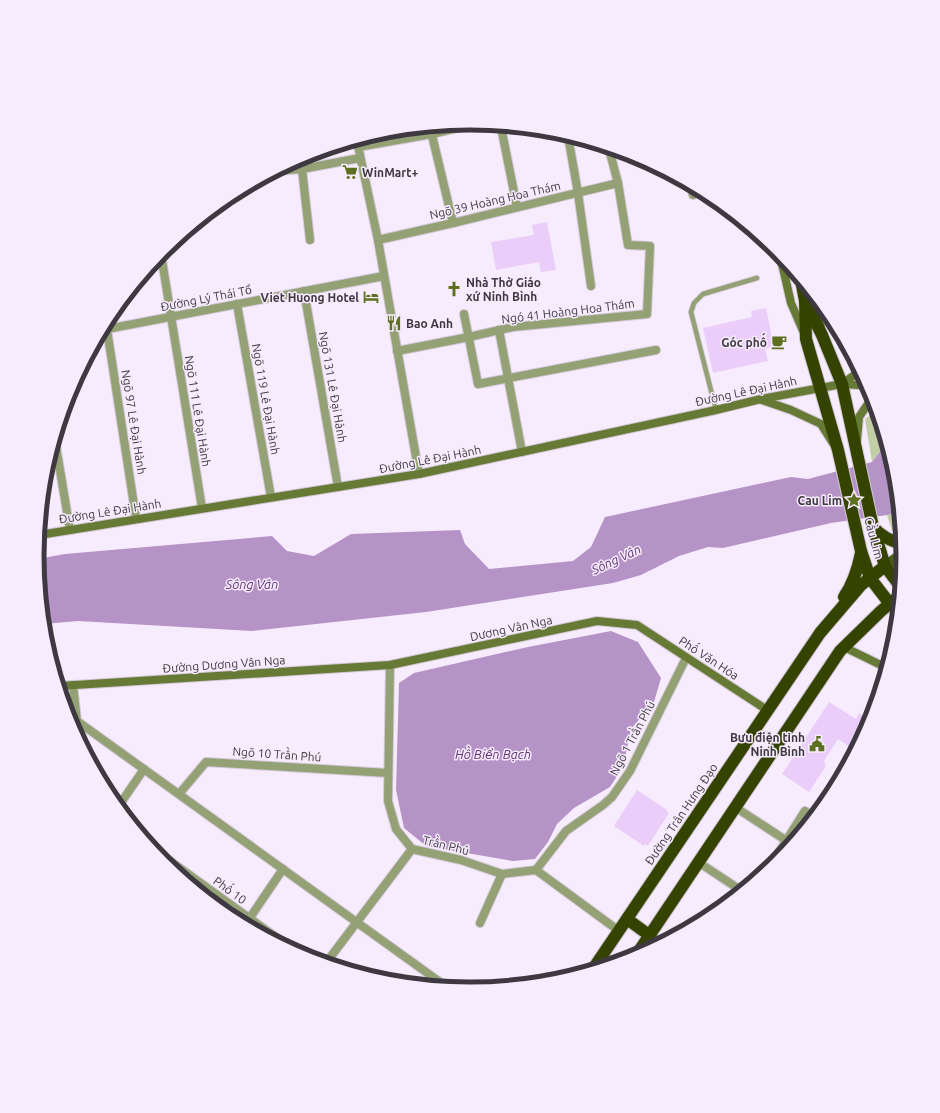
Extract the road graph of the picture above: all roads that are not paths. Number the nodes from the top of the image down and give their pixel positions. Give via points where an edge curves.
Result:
1 (502, 131) edge
2 (432, 132) edge
3 (569, 143) edge
4 (357, 146) edge
5 (611, 154) edge
6 (360, 158) junction
7 (294, 169) edge
8 (302, 169) junction
9 (618, 183) junction
10 (578, 193) junction
11 (517, 206) junction
12 (453, 223) junction
13 (310, 240) dead end
14 (378, 240) junction
15 (162, 262) edge
16 (783, 268) edge
17 (384, 276) junction
18 (757, 278) dead end
19 (591, 286) dead end
20 (304, 291) junction
21 (803, 291) edge
22 (805, 301) junction
23 (237, 304) junction
24 (819, 313) edge
25 (464, 314) dead end
26 (171, 317) junction
27 (112, 326) edge
28 (498, 330) junction
29 (106, 335) edge
30 (822, 335) junction
31 (469, 337) junction
32 (806, 339) junction
33 (656, 350) dead end
34 (397, 351) junction
35 (855, 375) edge
36 (508, 378) junction
37 (842, 384) junction
38 (860, 385) edge
39 (821, 388) junction
40 (761, 399) junction
41 (868, 404) edge
42 (716, 410) junction
43 (856, 446) junction
44 (838, 450) junction
45 (522, 452) junction
46 (57, 453) edge
47 (419, 474) junction
48 (338, 487) junction
49 (271, 497) junction
50 (202, 508) junction
51 (136, 518) junction
52 (872, 527) junction
53 (70, 530) junction
54 (45, 534) edge
55 (895, 541) edge
56 (861, 551) junction
57 (896, 558) edge
58 (885, 566) junction
59 (870, 578) junction
60 (895, 580) edge
61 (894, 600) edge
62 (893, 601) edge
63 (637, 625) joint
64 (820, 632) junction
65 (844, 647) junction
66 (686, 658) junction
67 (390, 665) junction
68 (881, 665) edge
69 (73, 685) junction
70 (65, 686) edge
71 (768, 710) junction
72 (144, 769) junction
73 (388, 773) junction
74 (179, 794) junction
75 (122, 801) edge
76 (735, 807) junction
77 (809, 814) edge
78 (788, 839) edge
79 (787, 841) edge
80 (412, 848) junction
81 (698, 862) junction
82 (283, 869) junction
83 (536, 870) junction
84 (502, 874) junction
85 (188, 876) edge
86 (738, 887) edge
87 (218, 899) edge
88 (627, 919) junction
89 (248, 920) edge
90 (357, 923) junction
91 (480, 924) dead end
92 (619, 931) junction
93 (649, 935) junction
94 (656, 940) edge
95 (642, 946) edge
96 (329, 959) edge
97 (597, 963) edge
98 (439, 982) edge

1 - 11 street
2 - 12 street
3 - 10 street
4 - 6 street
5 - 9 street
6 - 8 street
6 - 14 street
7 - 8 street
8 - 13 street
9 - 10 street, Ngõ 39 Hoàng Hoa Thám
9 - 28 street, Ngó 41 Hoàng Hoa Thám via 628,245 650,246 647,314
10 - 11 street, Ngõ 39 Hoàng Hoa Thám
10 - 19 street
11 - 12 street, Ngõ 39 Hoàng Hoa Thám
12 - 14 street, Ngõ 39 Hoàng Hoa Thám
14 - 17 street
15 - 26 street, Ngõ 111 Lê Đại Hành
16 - 32 main road via 791,303
17 - 20 street, Đường Lý Thái Tổ
17 - 34 street
18 - 42 lane via 704,294 694,303 691,312
20 - 23 street, Đường Lý Thái Tổ
20 - 48 street, Ngõ 131 Lê Đại Hành
21 - 22 highway
22 - 30 highway, Cầu Lim
22 - 32 highway, Cầu Lim
23 - 26 street, Đường Lý Thái Tổ
23 - 49 street, Ngõ 119 Lê Đại Hành
24 - 30 main road
25 - 31 street
26 - 27 street, Đường Lý Thái Tổ
26 - 50 street, Ngõ 111 Lê Đại Hành
28 - 31 street, Ngó 41 Hoàng Hoa Thám
28 - 36 street
29 - 51 street, Ngõ 97 Lê Đại Hành
30 - 37 highway, Cầu Lim
31 - 34 street, Ngó 41 Hoàng Hoa Thám
31 - 36 street via 478,384
32 - 39 highway, Cầu Lim
33 - 36 street
34 - 47 street
35 - 37 main road
36 - 45 street
37 - 38 main road
37 - 39 main road, Đường Lê Đại Hành
37 - 43 highway, Cầu Lim
39 - 40 main road, Đường Lê Đại Hành
39 - 44 highway, Cầu Lim
40 - 42 main road, Đường Lê Đại Hành
40 - 44 main road via 821,424
41 - 43 main road via 859,417
42 - 45 main road, Đường Lê Đại Hành
43 - 52 highway, Cầu Lim
44 - 56 highway, Cầu Lim
45 - 47 main road, Đường Lê Đại Hành
46 - 53 street
47 - 48 main road, Đường Lê Đại Hành
48 - 49 main road, Đường Lê Đại Hành
49 - 50 main road, Đường Lê Đại Hành
50 - 51 main road, Đường Lê Đại Hành
51 - 53 main road, Đường Lê Đại Hành
52 - 55 highway via 886,538
52 - 58 highway, Cầu Lim
53 - 54 main road, Đường Lê Đại Hành
56 - 59 highway, Cầu Lim
56 - 64 highway via 858,567 848,591
57 - 58 main road
58 - 59 highway, Đường Trân Hưng Đạo
58 - 60 highway, Cầu Lim
59 - 61 highway, Cầu Lim
59 - 64 highway, Đường Trân Hưng Đạo
62 - 65 highway
63 - 66 main road, Phố Văn Hóa
63 - 67 main road, Dương Vân Nga via 597,622
64 - 71 highway, Đường Trân Hưng Đạo
65 - 68 main road
65 - 76 highway
66 - 71 main road, Phố Văn Hóa
66 - 83 street, Ngõ 1 Trần Phú via 630,771 603,805 566,831
67 - 69 main road, Đường Dương Vân Nga
67 - 73 street, Trần Phú
69 - 70 main road, Đường Dương Vân Nga
69 - 72 street via 77,721
71 - 88 highway, Đường Trân Hưng Đạo
72 - 74 street
72 - 75 street
73 - 74 street, Ngõ 10 Trần Phú via 206,762
73 - 80 street, Trần Phú via 388,801 396,829
74 - 82 street
76 - 79 street
76 - 81 highway
77 - 78 street via 805,811
80 - 84 street, Trần Phú via 461,860
80 - 90 street
81 - 86 street
81 - 93 highway
82 - 89 street
82 - 90 street
83 - 84 street, Trần Phú
83 - 92 street
84 - 91 street
85 - 87 street, Phố 10
88 - 92 highway, Đường Trân Hưng Đạo
88 - 93 highway
90 - 96 street
90 - 98 street
92 - 97 highway, Đường Trân Hưng Đạo
93 - 94 main road
93 - 95 highway

